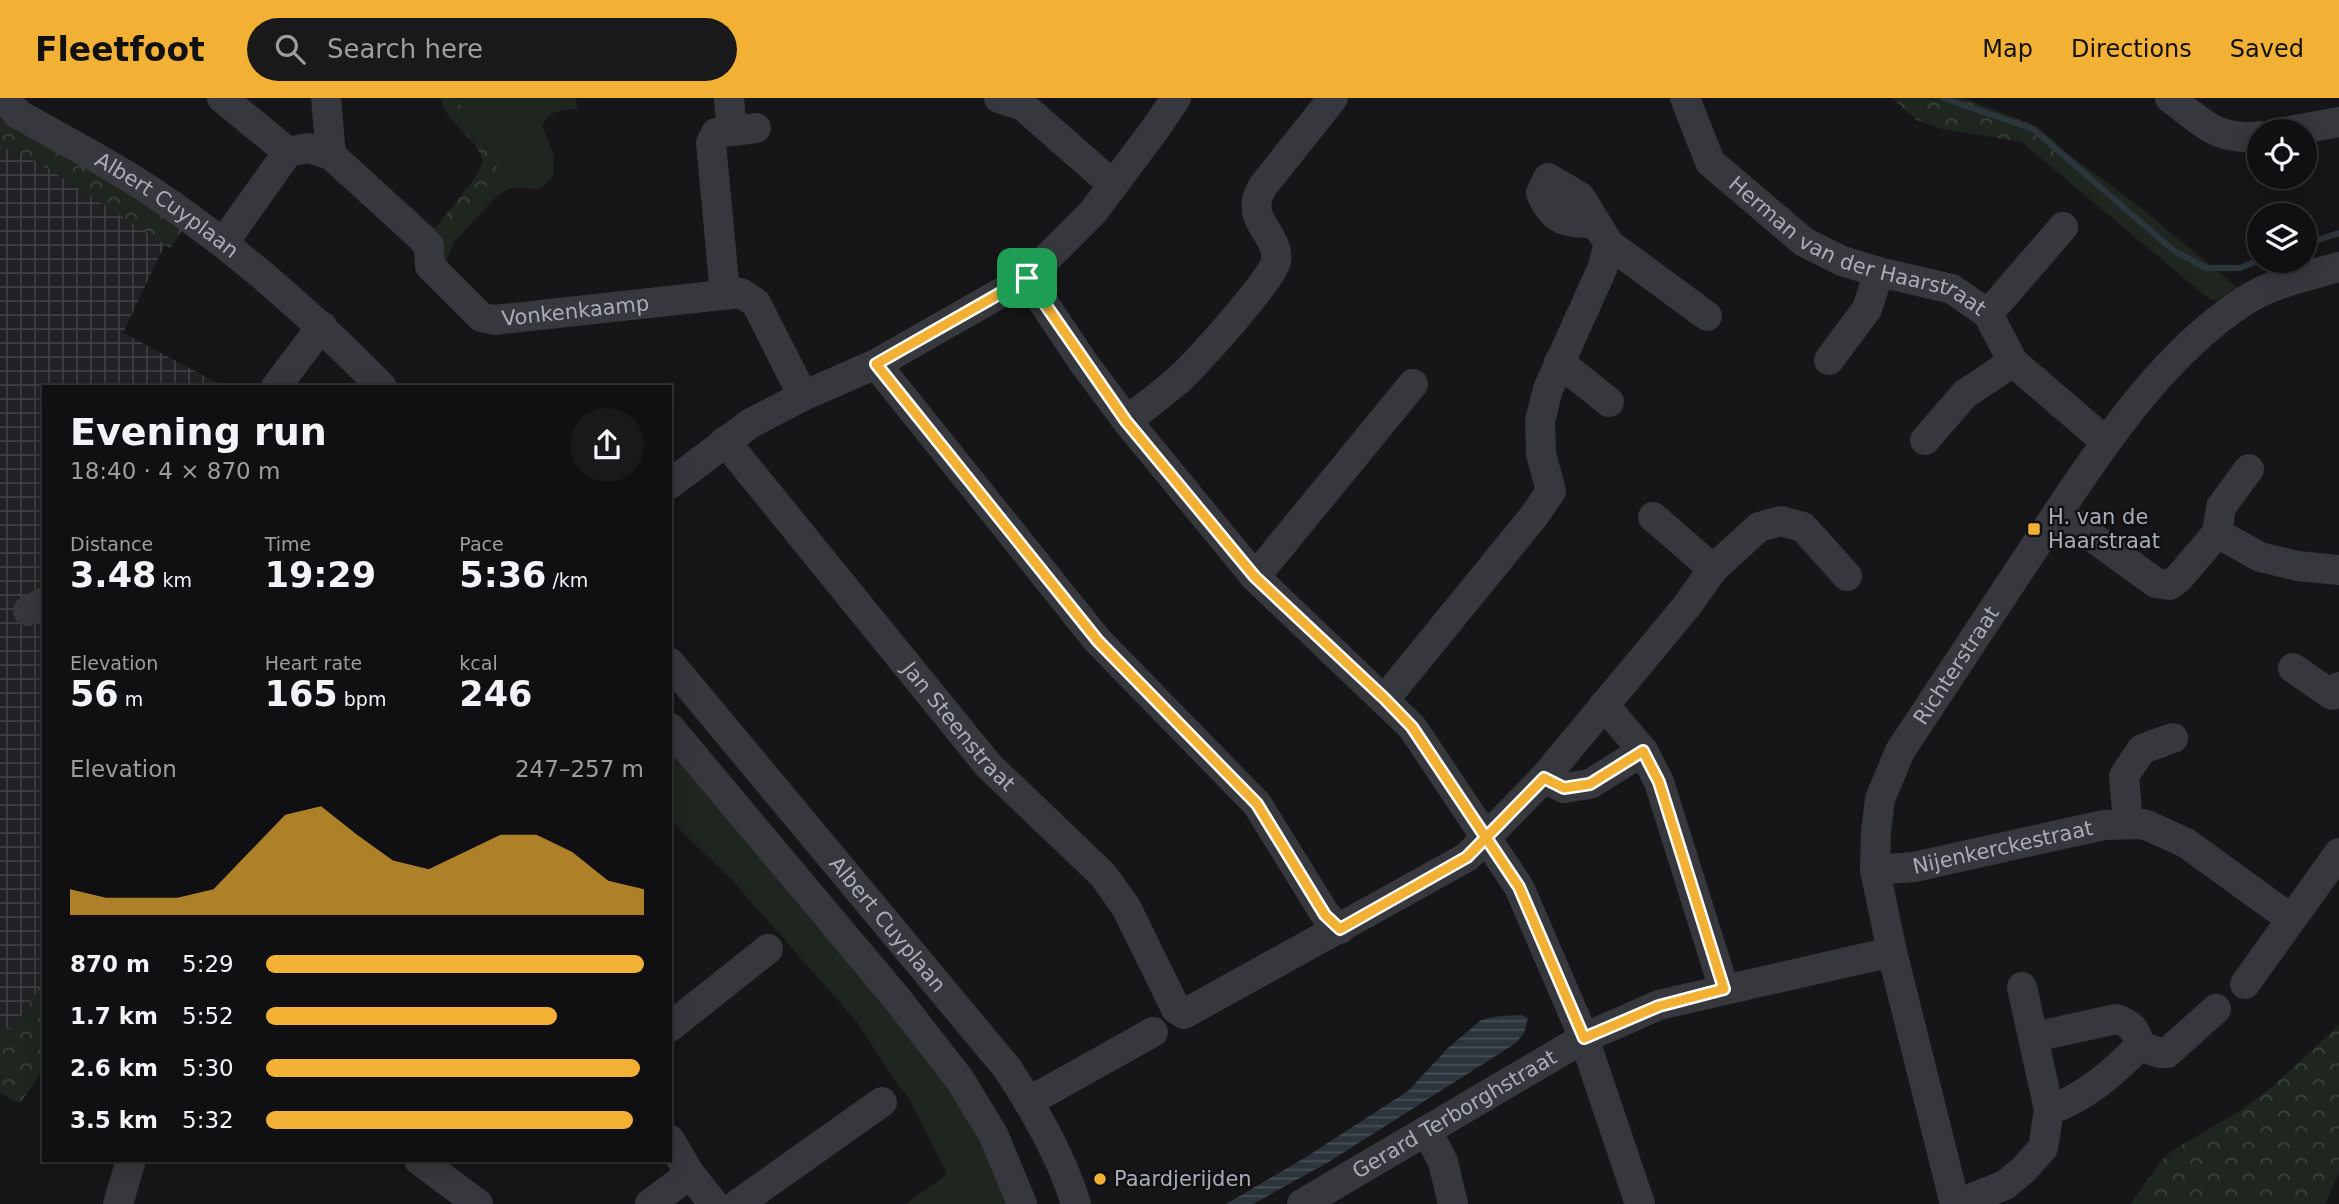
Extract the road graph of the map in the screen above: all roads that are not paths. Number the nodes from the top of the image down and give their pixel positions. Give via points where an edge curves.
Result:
1 (4, 98) edge
2 (222, 98) edge
3 (326, 98) edge
4 (729, 98) edge
5 (1176, 98) edge
6 (1333, 98) edge
7 (1685, 98) edge
8 (2170, 98) edge
9 (1017, 101) edge
10 (2339, 122) edge
11 (2317, 126) edge
12 (2247, 138) edge
13 (288, 152) junction
14 (331, 155) junction
15 (1112, 184) junction
16 (2063, 227) dead end
17 (224, 242) junction
18 (2339, 267) edge
19 (1879, 272) junction
20 (1027, 278) junction
21 (725, 293) junction
22 (1988, 314) junction
23 (1707, 316) dead end
24 (322, 326) junction
25 (1829, 360) dead end
26 (1559, 362) junction
27 (2013, 362) junction
28 (876, 364) junction
29 (1413, 384) dead end
30 (278, 385) edge
31 (380, 385) edge
32 (803, 396) junction
33 (1609, 402) dead end
34 (1126, 421) junction
35 (1925, 440) dead end
36 (725, 441) junction
37 (2105, 441) junction
38 (2249, 469) dead end
39 (672, 482) edge
40 (2058, 512) junction
41 (1653, 517) dead end
42 (2217, 533) junction
43 (1713, 569) junction
44 (2339, 570) edge
45 (1847, 576) dead end
46 (1255, 577) junction
47 (672, 665) edge
48 (2293, 668) dead end
49 (2339, 687) edge
50 (1385, 699) junction
51 (1604, 705) junction
52 (672, 730) edge
53 (2173, 738) dead end
54 (1643, 751) junction
55 (1544, 778) junction
56 (2128, 823) junction
57 (1485, 837) junction
58 (2339, 853) edge
59 (1875, 870) junction
60 (2291, 919) junction
61 (1340, 929) junction
62 (768, 949) dead end
63 (1892, 952) junction
64 (2245, 984) dead end
65 (2022, 987) dead end
66 (1724, 989) junction
67 (2216, 1009) dead end
68 (672, 1025) edge
69 (1153, 1032) dead end
70 (2034, 1037) junction
71 (1584, 1038) junction
72 (2140, 1046) junction
73 (882, 1102) dead end
74 (1028, 1102) junction
75 (2049, 1110) junction
76 (1427, 1131) junction
77 (672, 1143) edge
78 (130, 1162) edge
79 (422, 1162) edge
80 (690, 1174) junction
81 (1022, 1203) edge
82 (118, 1204) edge
83 (478, 1204) edge
84 (650, 1204) edge
85 (714, 1204) edge
86 (738, 1204) edge
87 (1076, 1204) edge
88 (1302, 1204) edge
89 (1453, 1204) edge
90 (1640, 1204) edge
91 (1956, 1204) edge

1 - 17 street, Albert Cuyplaan via 18,114 149,190
2 - 13 street
3 - 14 street
4 - 21 street via 744,129 716,133 711,143
5 - 15 street
6 - 34 street via 1263,186 1256,202 1276,257 1265,283 1179,380
7 - 19 street, Herman van der Haarstraat via 1710,162 1804,242 1842,261
8 - 12 street via 2219,134
9 - 15 street
10 - 11 street
13 - 14 street via 308,148
13 - 17 street
14 - 21 street, Vonkenkaamp via 429,246 430,266 481,317 494,320
15 - 20 street via 1093,212
16 - 22 street
17 - 24 street, Albert Cuyplaan
18 - 37 street, Richterstraat via 2276,285 2246,299 2213,323 2181,352
19 - 22 street, Herman van der Haarstraat via 1952,289
19 - 25 street via 1867,309
20 - 28 street
20 - 34 street
21 - 32 street, Vonkenkaamp via 741,293 756,303
22 - 27 street, Herman van der Haarstraat
23 - 26 street via 1602,233 1602,269
24 - 30 street
24 - 31 street, Albert Cuyplaan
26 - 33 street
26 - 50 street via 1540,421 1541,454 1550,491
27 - 35 street via 1965,394
27 - 37 street, Herman van der Haarstraat
28 - 32 street
28 - 61 street via 1098,641 1257,804 1325,915
29 - 46 street
32 - 36 street
34 - 46 street
36 - 39 street
36 - 61 street, Jan Steenstraat via 988,765 1103,875 1126,907 1176,1009 1184,1014
37 - 40 street, Richterstraat
38 - 42 street via 2221,507
40 - 42 street via 2156,583 2169,585
40 - 59 street, Richterstraat via 1900,751 1880,799
41 - 43 street
42 - 44 street via 2260,557
43 - 45 street via 1759,527 1781,522 1803,527
43 - 51 street
46 - 50 street
47 - 74 street, Albert Cuyplaan via 1007,1068
48 - 49 street via 2332,695
50 - 57 street via 1412,727
51 - 54 street
51 - 55 street
52 - 81 street, Albert Cuyplaan via 960,1080 993,1134
53 - 56 street via 2142,749 2124,776
54 - 55 street via 1590,784 1564,788
54 - 66 street via 1659,782
55 - 57 street
56 - 59 street, Nijenkerckestraat via 1914,867
56 - 60 street, Nijenkerckestraat via 2157,828 2186,843
57 - 61 street via 1467,857
57 - 71 street via 1519,887
58 - 60 street
59 - 63 street, Richterstraat
60 - 64 street
62 - 68 street
63 - 66 street, Gerard Terborghstraat
63 - 91 street, Richterstraat
65 - 70 street
66 - 71 street, Gerard Terborghstraat via 1659,1006
67 - 72 street via 2167,1053
69 - 74 street
70 - 72 street via 2116,1019 2129,1023
70 - 75 street
71 - 76 street, Gerard Terborghstraat
71 - 90 street
72 - 75 street via 2089,1091
73 - 86 street
74 - 87 street, Albert Cuyplaan via 1066,1172
75 - 91 street via 2043,1148 2023,1171 2005,1185
76 - 88 street, Gerard Terborghstraat
76 - 89 street via 1443,1162
77 - 80 street
78 - 82 street
79 - 83 street
80 - 84 street
80 - 85 street

